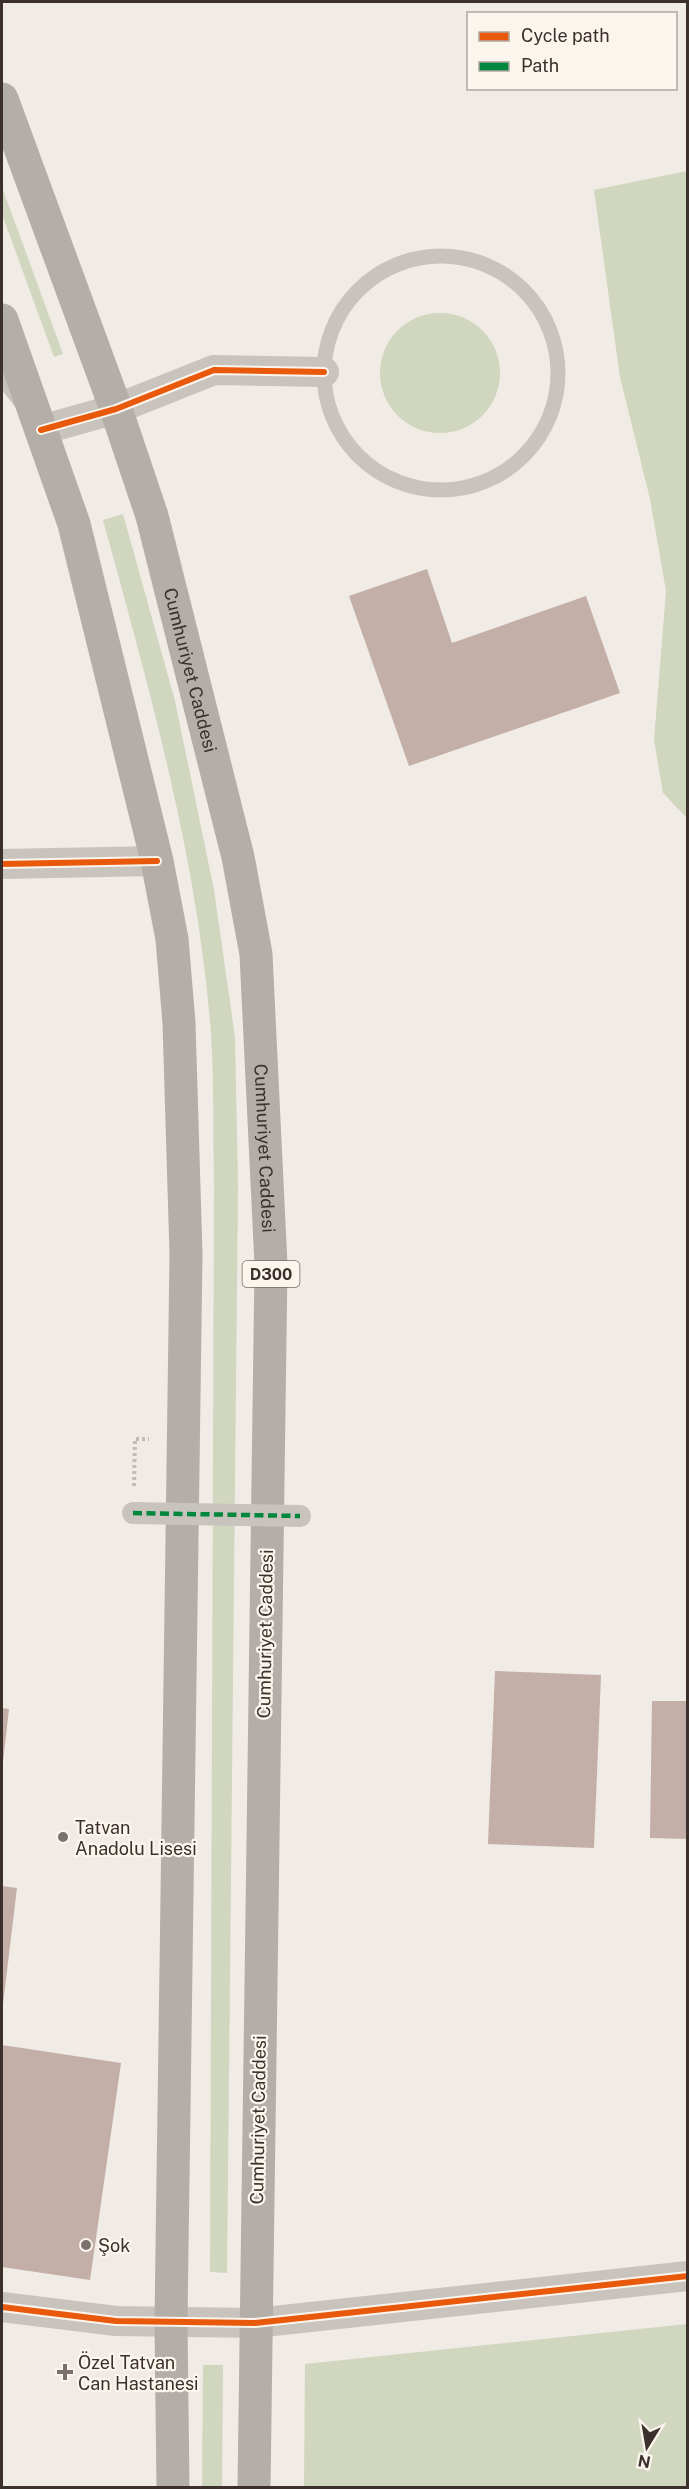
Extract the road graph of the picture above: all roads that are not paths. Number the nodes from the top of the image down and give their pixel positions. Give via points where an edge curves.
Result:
1 (2, 99) edge
2 (2, 320) edge
3 (324, 372) junction
4 (2, 378) edge
5 (116, 409) junction
6 (41, 430) junction
7 (157, 861) junction
8 (2, 864) edge
9 (133, 1514) road end
10 (300, 1516) dead end
11 (687, 2276) edge
12 (2, 2307) edge
13 (171, 2322) junction
14 (255, 2323) junction
15 (173, 2487) edge
16 (254, 2487) edge

1 - 5 highway, Cumhuriyet Caddesi / D300
2 - 6 highway
3 - 3 lane via 325,394 339,432 366,463 401,483 441,490 478,484 512,468 538,441 554,408 560,371 553,334 536,301 509,276 475,260 438,255 398,263 363,284 337,316 324,354
3 - 5 street via 213,370
4 - 6 lane
5 - 6 street
5 - 14 highway, Cumhuriyet Caddesi / D300 via 158,539 238,857 256,954 271,1265
6 - 7 highway via 74,524
7 - 8 street
7 - 13 highway via 172,939 179,1023 186,1254
9 - 10 street, bridge
11 - 14 street
12 - 13 street via 116,2321
13 - 14 street
13 - 15 highway
14 - 16 highway, Cumhuriyet Caddesi / D300

